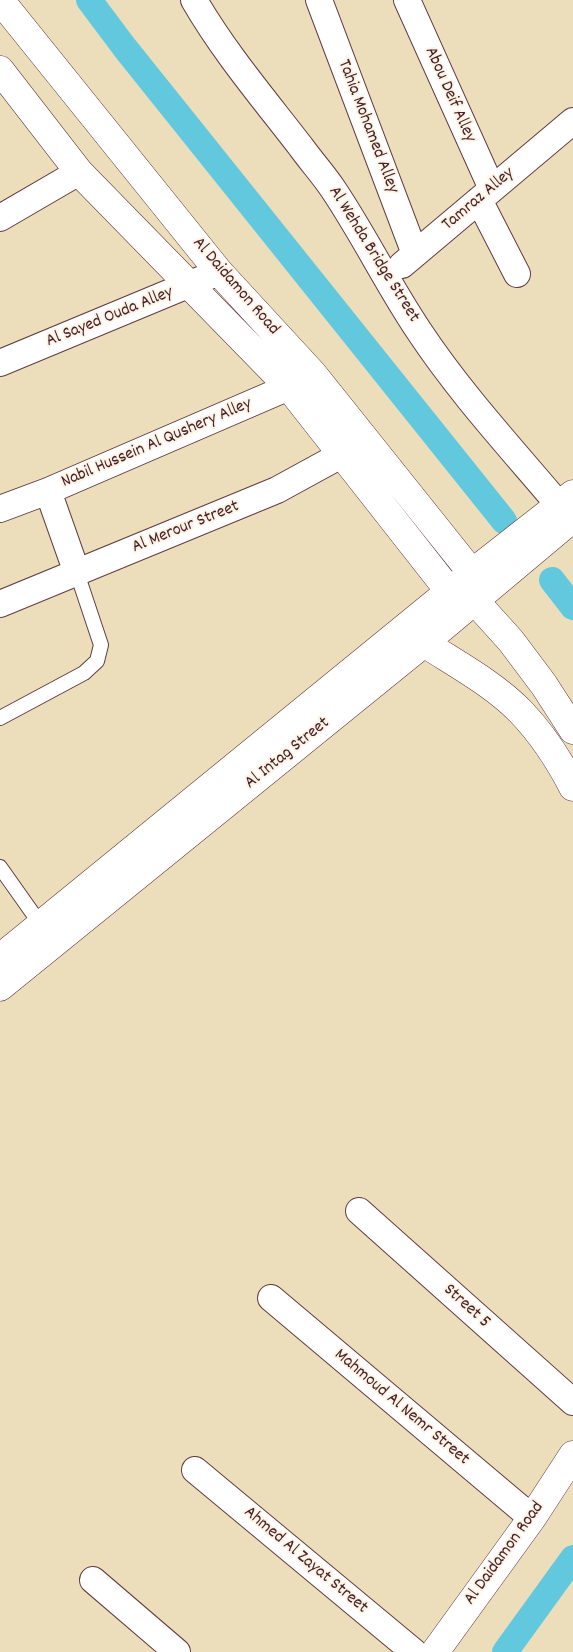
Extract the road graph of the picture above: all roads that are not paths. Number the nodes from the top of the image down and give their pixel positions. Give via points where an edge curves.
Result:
1 (0, 0) edge
2 (194, 0) edge
3 (319, 0) edge
4 (407, 0) edge
5 (0, 70) edge
6 (573, 121) edge
7 (79, 172) junction
8 (485, 195) junction
9 (0, 218) edge
10 (415, 254) junction
11 (220, 272) junction
12 (517, 274) dead end
13 (386, 278) junction
14 (189, 285) junction
15 (0, 363) edge
16 (312, 374) junction
17 (289, 387) junction
18 (365, 439) junction
19 (341, 455) junction
20 (48, 492) junction
21 (568, 506) edge
22 (0, 508) edge
23 (77, 573) junction
24 (472, 573) junction
25 (462, 596) junction
26 (0, 604) edge
27 (424, 643) junction
28 (0, 718) edge
29 (573, 730) edge
30 (573, 787) edge
31 (0, 867) edge
32 (41, 925) junction
33 (0, 958) edge
34 (0, 987) edge
35 (359, 1211) dead end
36 (271, 1298) dead end
37 (573, 1402) edge
38 (573, 1456) edge
39 (196, 1470) dead end
40 (532, 1518) junction
41 (93, 1580) dead end
42 (177, 1652) edge
43 (414, 1652) edge
44 (435, 1652) edge

1 - 11 main road, Al Daidamon Road
2 - 13 street, Al Wehda Bridge Street via 240,68 332,187
3 - 10 street, Tahia Mohamed Alley
4 - 8 street, Abou Deif Alley
5 - 7 main road, Al Daidamon Road
6 - 8 street, Tamraz Alley
7 - 9 street
7 - 14 main road, Al Daidamon Road
8 - 10 street, Tamraz Alley
8 - 12 street, Abou Deif Alley
10 - 13 street, Tamraz Alley
11 - 14 street, Al Sayed Ouda Alley
11 - 16 main road, Al Daidamon Road
13 - 21 street, Al Wehda Bridge Street via 420,332 470,400
14 - 15 street, Al Sayed Ouda Alley
14 - 17 main road, Al Daidamon Road
16 - 17 street, Nabil Hussein Al Qushery Alley
16 - 18 main road, Al Daidamon Road
17 - 19 main road, Al Daidamon Road
17 - 20 street, Nabil Hussein Al Qushery Alley
18 - 19 street, Al Merour Street
18 - 24 main road, Al Daidamon Road
19 - 23 street, Al Merour Street via 277,490
19 - 25 main road, Al Daidamon Road
20 - 22 street, Nabil Hussein Al Qushery Alley
20 - 23 street
21 - 24 main road, Al Intag Street
21 - 25 main road, Al Intag Street
23 - 26 street, Al Merour Street
23 - 28 lane via 101,645 97,661 84,673
24 - 25 main road, Al Intag Street
25 - 27 main road, Al Intag Street
25 - 29 main road, Al Daidamon Road via 510,641
25 - 32 main road, Al Intag Street
27 - 30 main road via 490,686 520,711 545,740
27 - 34 main road, Al Intag Street
31 - 32 lane
32 - 33 main road, Al Intag Street
35 - 37 street, Street 5
36 - 40 street, Mahmoud Al Nemr Street
38 - 40 main road, Al Daidamon Road
39 - 43 street, Ahmed Al Zayat Street
40 - 44 main road, Al Daidamon Road
41 - 42 street

